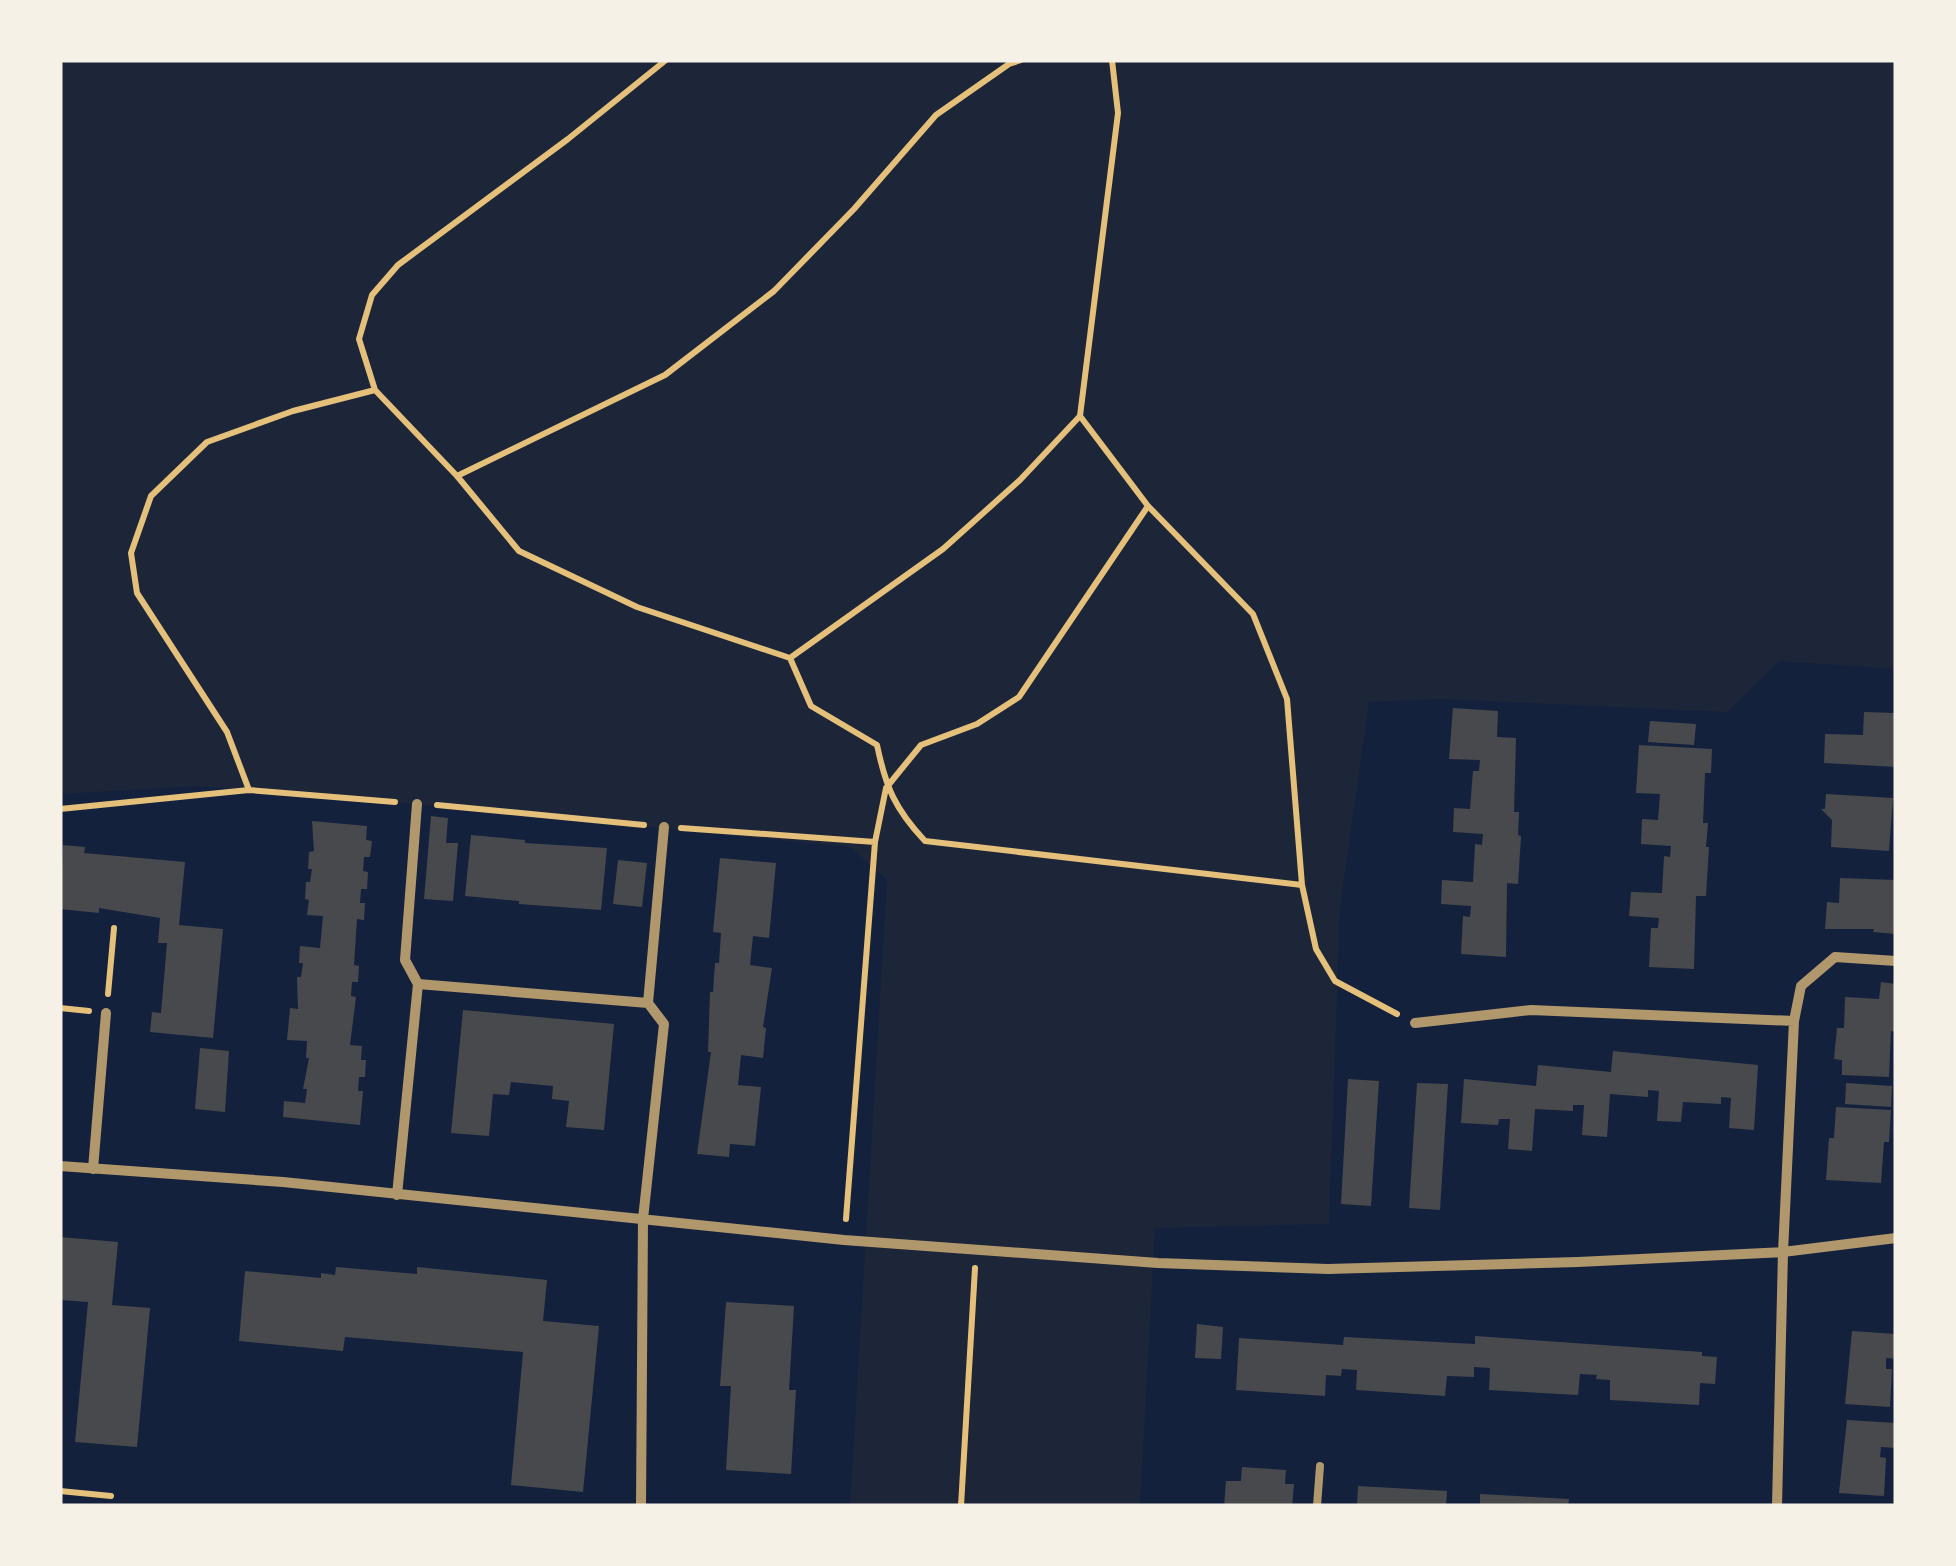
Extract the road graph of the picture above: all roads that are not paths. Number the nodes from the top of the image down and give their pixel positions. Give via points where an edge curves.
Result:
1 (418, 804) road end
2 (664, 827) road end
3 (1896, 961) edge
4 (418, 984) junction
5 (648, 1003) junction
6 (106, 1013) road end
7 (1794, 1022) junction
8 (1415, 1023) road end
9 (60, 1166) edge
10 (92, 1169) junction
11 (398, 1195) junction
12 (643, 1219) junction
13 (1896, 1238) edge
14 (1783, 1252) junction
15 (1320, 1466) dead end
16 (641, 1506) edge
17 (1317, 1506) edge
18 (1777, 1506) edge

1 - 4 street via 405,960
2 - 5 street
3 - 7 street via 1835,958 1801,986
4 - 5 street
4 - 11 street
5 - 12 street via 664,1024
6 - 10 street
7 - 8 street via 1531,1010
7 - 14 street
9 - 10 street
10 - 11 street
11 - 12 street
12 - 14 street via 1158,1263 1328,1268
12 - 16 street
13 - 14 street
14 - 18 street
15 - 17 lane

